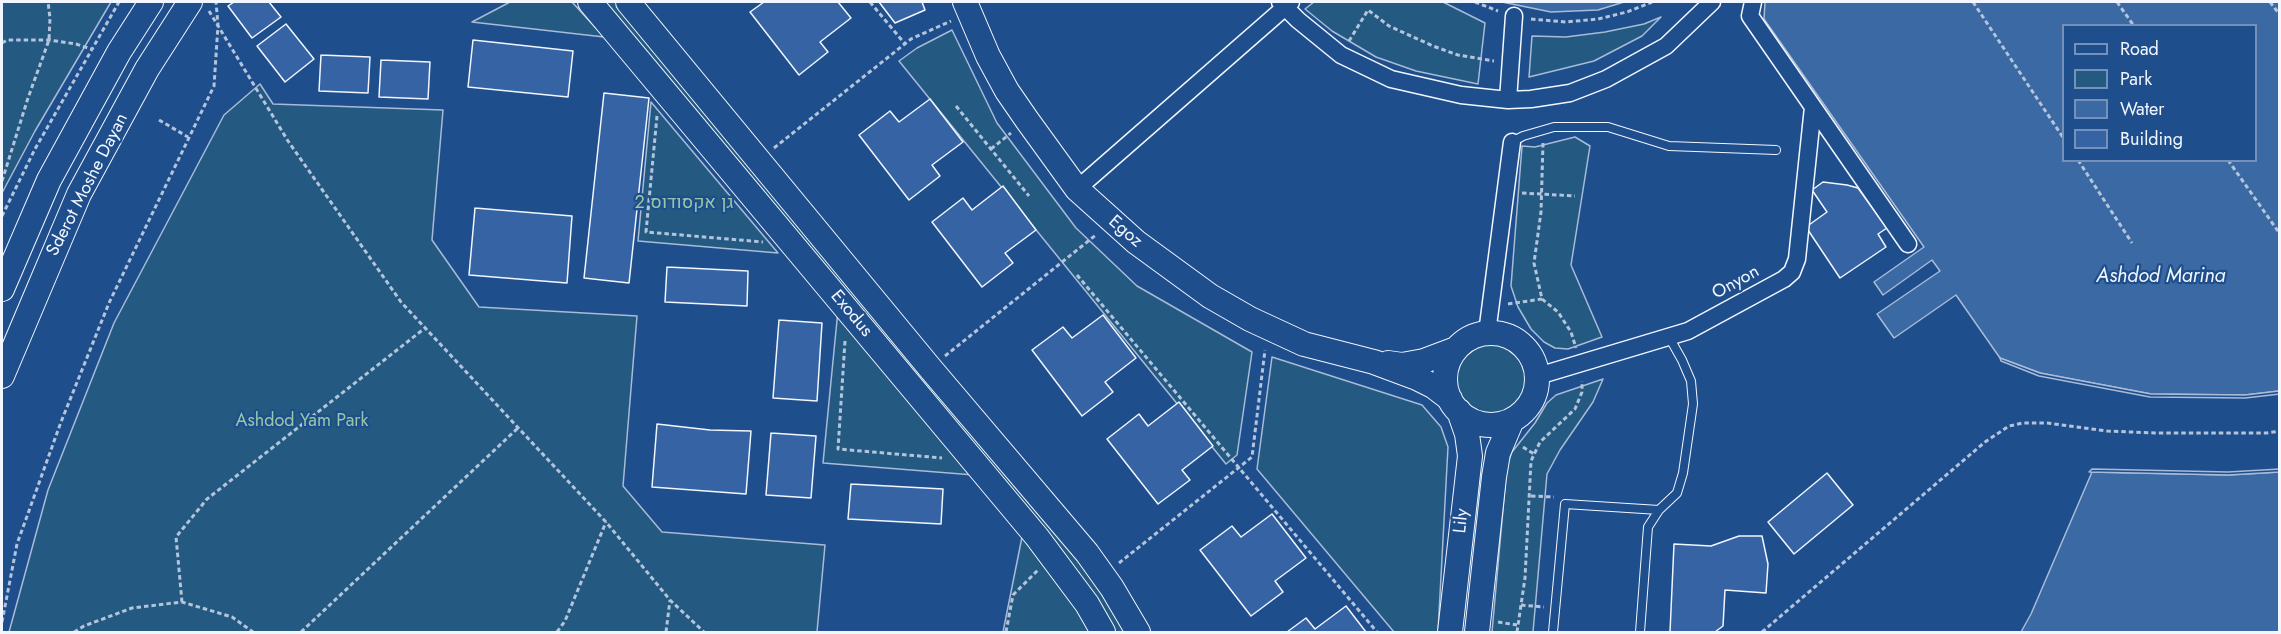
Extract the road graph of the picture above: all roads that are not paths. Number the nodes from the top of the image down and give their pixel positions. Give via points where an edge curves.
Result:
1 (151, 2) edge
2 (590, 2) edge
3 (628, 2) edge
4 (1712, 2) edge
5 (1753, 2) edge
6 (1285, 3) edge
7 (199, 5) edge
8 (967, 7) edge
9 (1514, 16) road end
10 (1508, 99) junction
11 (1814, 107) junction
12 (1512, 142) joint
13 (1776, 150) dead end
14 (1077, 189) junction
15 (1908, 244) dead end
16 (2, 289) edge
17 (1487, 333) junction
18 (1669, 338) junction
19 (1456, 349) junction
20 (1374, 362) junction
21 (2, 376) edge
22 (1538, 376) junction
23 (1454, 405) junction
24 (1512, 420) junction
25 (1659, 510) junction
26 (1103, 633) edge
27 (1138, 633) edge
28 (1450, 633) edge
29 (1477, 633) edge
30 (1553, 633) edge
31 (1641, 633) edge

1 - 16 street, Sderot Moshe Dayan via 118,52 49,180
2 - 26 street, Exodus via 973,460 1051,556
3 - 27 street, Exodus via 1080,544
4 - 10 street via 1666,46 1606,79 1570,93
5 - 11 street via 1750,16
6 - 10 street via 1325,44 1391,79 1461,95
6 - 14 street
7 - 21 street, Sderot Moshe Dayan via 147,69 79,194
8 - 14 street, Egoz via 998,74
9 - 10 street
11 - 15 street
11 - 18 street, Onyon via 1797,259 1792,272 1688,332
12 - 13 lane via 1554,128 1608,127 1669,146
12 - 17 street
14 - 20 street, Egoz via 1170,269 1202,291 1304,344
17 - 19 street via 1470,338
17 - 22 street via 1514,338 1526,348
18 - 22 street, Onyon
18 - 25 lane via 1691,381 1694,404 1677,493
19 - 20 street, Egoz via 1402,365
19 - 23 street via 1446,373 1446,387
20 - 23 street, Egoz via 1433,386
22 - 24 street via 1532,402
23 - 24 street via 1471,420 1484,424
23 - 28 street, Lily via 1467,434 1470,456
24 - 29 street, Lily via 1498,453 1494,477
25 - 30 lane via 1565,504
25 - 31 lane via 1648,527

